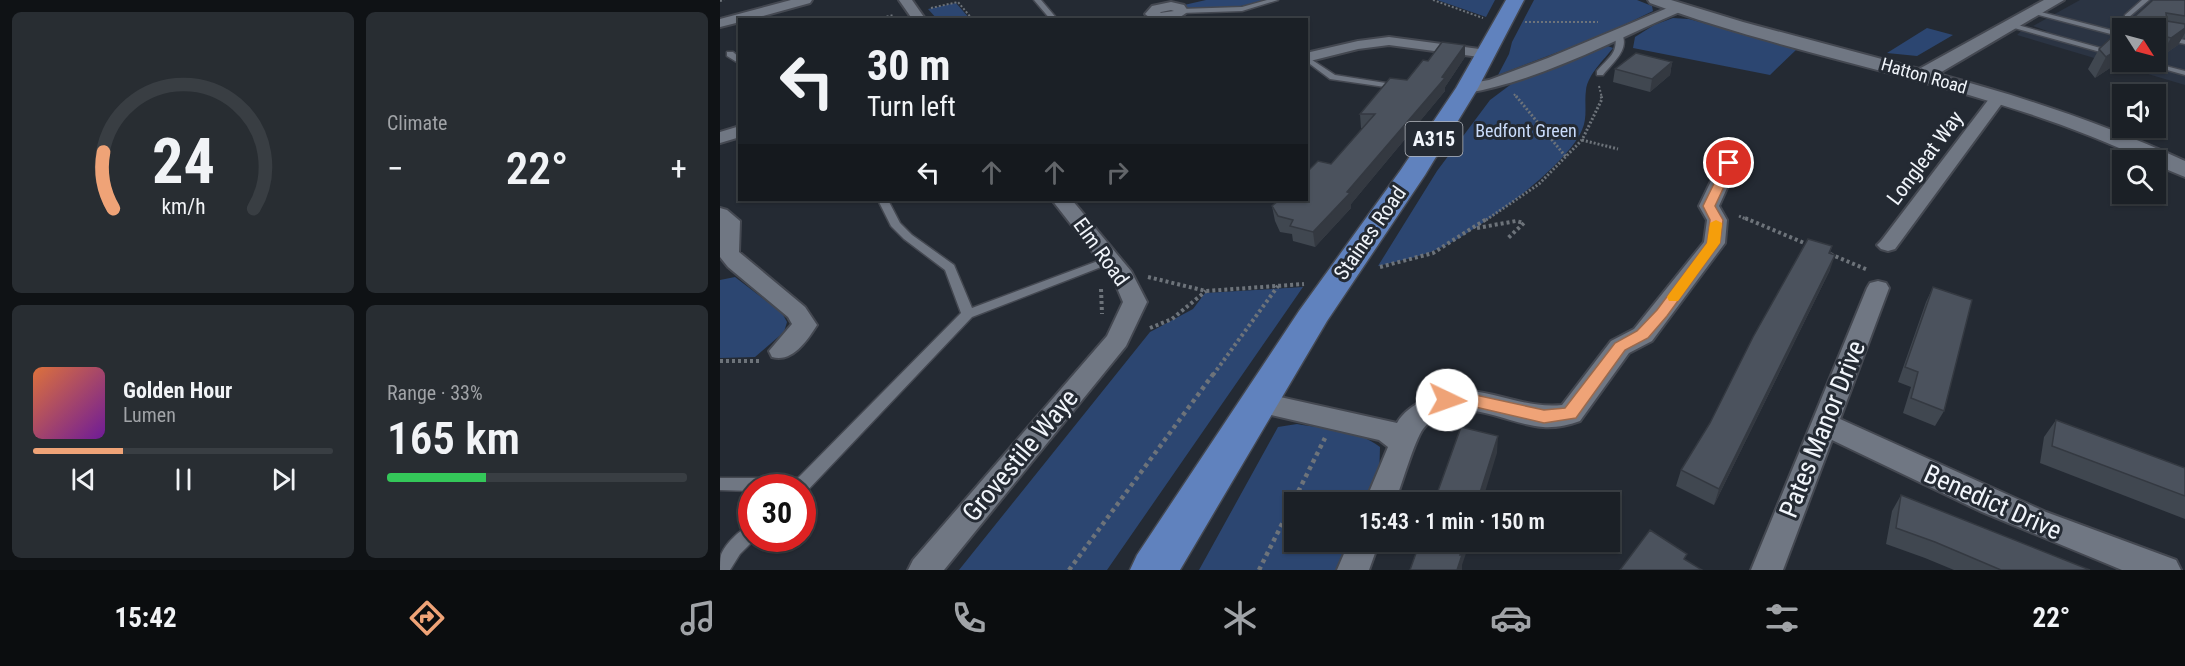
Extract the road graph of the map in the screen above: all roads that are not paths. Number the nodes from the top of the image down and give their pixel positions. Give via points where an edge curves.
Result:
1 (806, 0) edge
2 (1037, 0) edge
3 (1275, 0) edge
4 (1657, 0) edge
5 (2056, 0) edge
6 (2146, 0) edge
7 (1162, 3) edge
8 (904, 7) edge
9 (1677, 8) junction
10 (1181, 10) joint
11 (1517, 11) edge
12 (2033, 12) junction
13 (923, 14) edge
14 (2127, 16) dead end
15 (738, 18) edge
16 (739, 18) edge
17 (1053, 18) edge
18 (720, 23) edge
19 (2010, 24) junction
20 (2112, 32) edge
21 (1618, 34) junction
22 (2166, 38) edge
23 (2185, 42) edge
24 (2112, 53) edge
25 (730, 54) dead end
26 (1487, 54) junction
27 (1308, 58) edge
28 (1308, 59) edge
29 (738, 60) edge
30 (2166, 68) edge
31 (1600, 73) road end
32 (2185, 73) edge
33 (1922, 75) junction
34 (1392, 86) edge
35 (1467, 88) junction
36 (1998, 98) junction
37 (738, 133) edge
38 (720, 138) edge
39 (1736, 150) dead end
40 (2185, 170) edge
41 (884, 201) edge
42 (1063, 201) edge
43 (720, 214) edge
44 (1888, 245) dead end
45 (1101, 263) junction
46 (1878, 288) road end
47 (968, 314) junction
48 (1109, 329) joint
49 (782, 351) dead end
50 (1258, 402) junction
51 (1824, 424) junction
52 (1403, 444) junction
53 (812, 474) edge
54 (720, 484) edge
55 (738, 484) edge
56 (1384, 492) edge
57 (738, 545) edge
58 (1360, 552) edge
59 (721, 570) edge
60 (924, 570) edge
61 (1154, 570) edge
62 (1353, 570) edge
63 (1767, 570) edge
64 (2165, 570) edge

1 - 16 street
2 - 17 lane
3 - 10 lane via 1242,9
4 - 9 street, Hatton Road
5 - 12 street
6 - 14 lane
7 - 10 street via 1152,14 1169,16
8 - 13 street
9 - 21 street
9 - 33 street, Hatton Road
11 - 26 main road, Staines Road / A315
12 - 19 street
12 - 20 lane
15 - 18 street
19 - 24 lane
19 - 33 street
21 - 31 lane via 1621,48
21 - 35 street via 1492,84
22 - 23 lane
25 - 29 lane
26 - 27 street via 1389,41
26 - 35 main road, Staines Road / A315
28 - 34 lane via 1333,77
30 - 32 lane
33 - 36 street, Hatton Road
35 - 50 main road, Staines Road / A315
36 - 40 street, Hatton Road via 2113,136
36 - 44 street, Longleat Way
37 - 38 street
39 - 52 street via 1710,204 1717,220 1714,243 1662,313 1643,335 1620,347 1570,414 1544,417 1471,400 1447,400 1425,411 1409,426
41 - 47 lane via 895,224 950,268
42 - 45 street, Elm Road
43 - 49 street via 730,221 728,253 796,312 805,325
45 - 47 lane
45 - 48 street, Elm Road via 1123,276 1135,302
46 - 51 street, Pates Manor Drive
47 - 53 lane
48 - 60 street, Grovestile Waye
50 - 52 street via 1387,431
50 - 61 main road, Staines Road / A315
51 - 63 street, Pates Manor Drive
51 - 64 street, Benedict Drive via 2018,516
52 - 56 street
54 - 55 lane
57 - 59 lane
58 - 62 street

